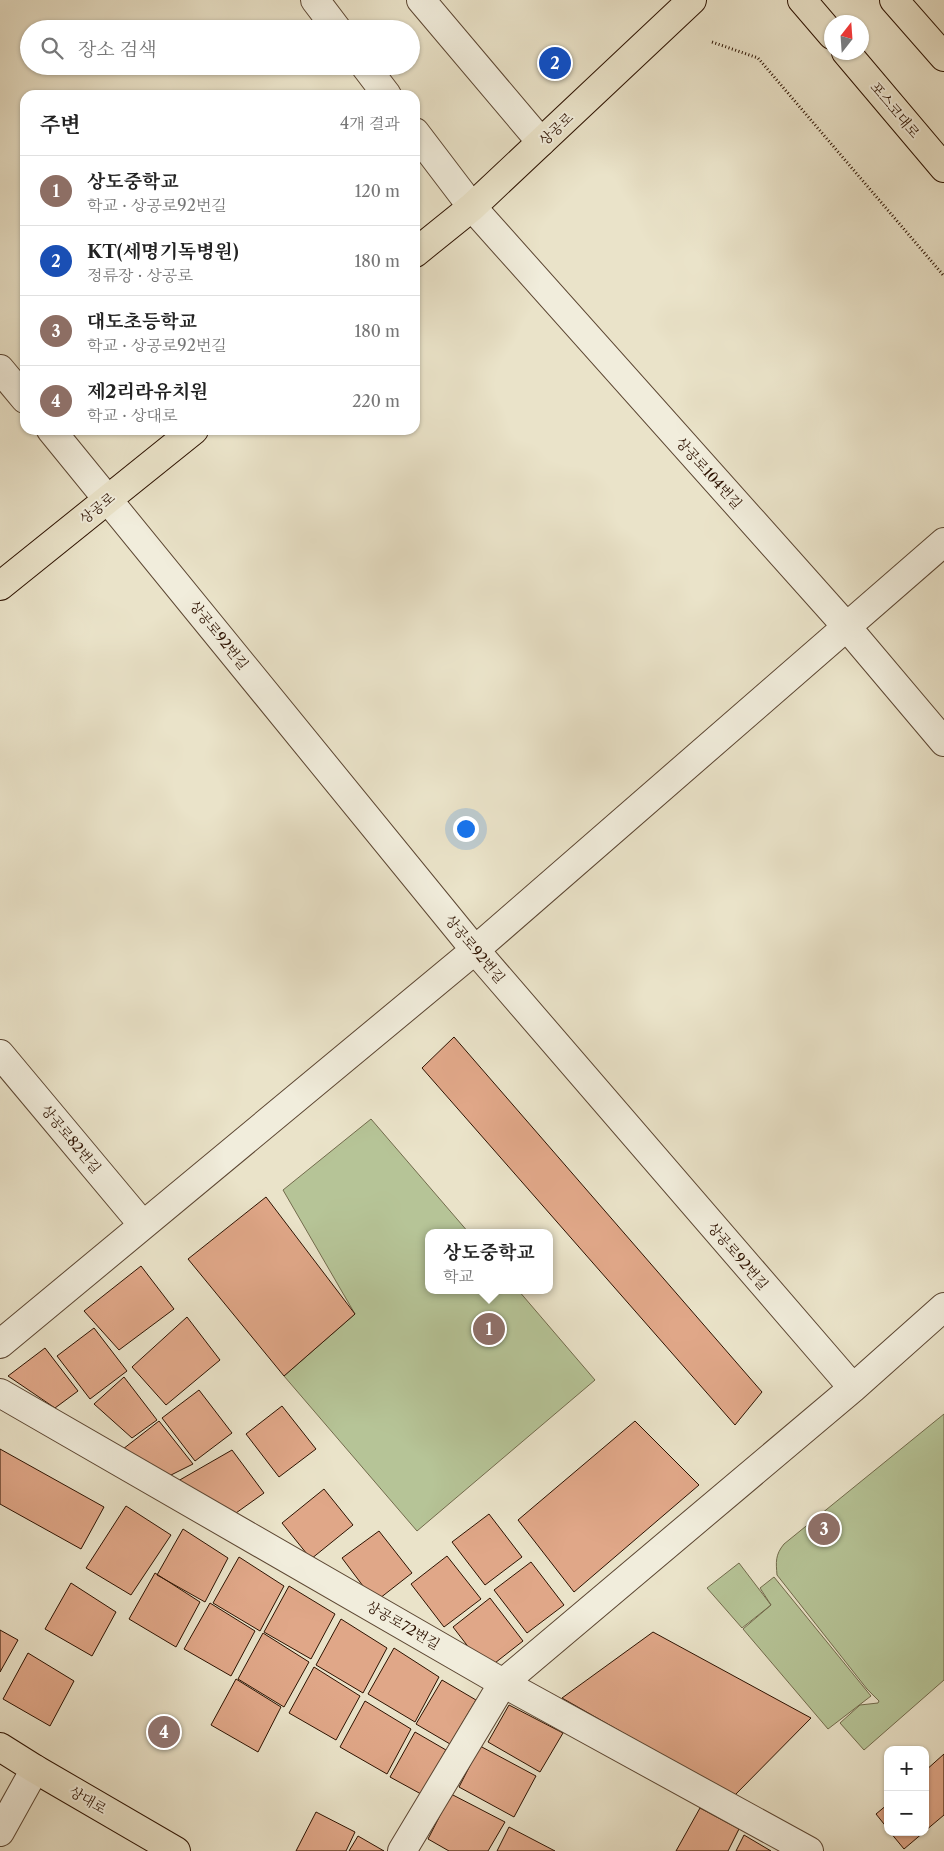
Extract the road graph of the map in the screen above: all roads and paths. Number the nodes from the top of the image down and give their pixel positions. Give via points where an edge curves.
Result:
1 (315, 0) edge
2 (421, 0) edge
3 (692, 0) edge
4 (802, 0) edge
5 (894, 0) edge
6 (330, 20) edge
7 (824, 26) edge
8 (712, 42) dead end
9 (944, 57) edge
10 (853, 60) edge
11 (372, 75) edge
12 (383, 90) edge
13 (420, 139) edge
14 (541, 142) junction
15 (944, 168) edge
16 (472, 207) junction
17 (420, 249) edge
18 (944, 276) edge
19 (0, 369) edge
20 (20, 393) edge
21 (55, 435) edge
22 (188, 435) edge
23 (108, 499) junction
24 (944, 542) edge
25 (0, 586) edge
26 (846, 626) junction
27 (944, 742) edge
28 (475, 950) junction
29 (0, 1054) edge
30 (143, 1225) junction
31 (944, 1307) edge
32 (0, 1344) edge
33 (853, 1388) junction
34 (0, 1393) edge
35 (503, 1683) junction
36 (0, 1747) edge
37 (35, 1769) junction
38 (0, 1832) edge
39 (176, 1851) edge
40 (402, 1851) edge
41 (809, 1851) edge

1 - 6 street
2 - 14 street
3 - 14 main road, 상공로
4 - 7 main road
5 - 9 main road
8 - 18 path via 758,58
10 - 15 main road, 포스코대로
11 - 12 street
13 - 16 street, 상공로104번길
14 - 16 main road, 상공로
16 - 17 main road, 상공로
16 - 26 street, 상공로104번길
19 - 20 street
21 - 23 street, 상공로92번길
22 - 23 main road, 상공로
23 - 25 main road, 상공로
23 - 28 street, 상공로92번길
24 - 26 street
26 - 27 street, 상공로104번길
26 - 28 street
28 - 30 street
28 - 33 street, 상공로92번길
29 - 30 street, 상공로82번길
30 - 32 street
31 - 33 street
33 - 35 street
34 - 35 street, 상공로72번길
35 - 40 street
35 - 41 street, 상공로72번길
36 - 37 main road, 상대로
37 - 38 street
37 - 39 main road, 상대로

